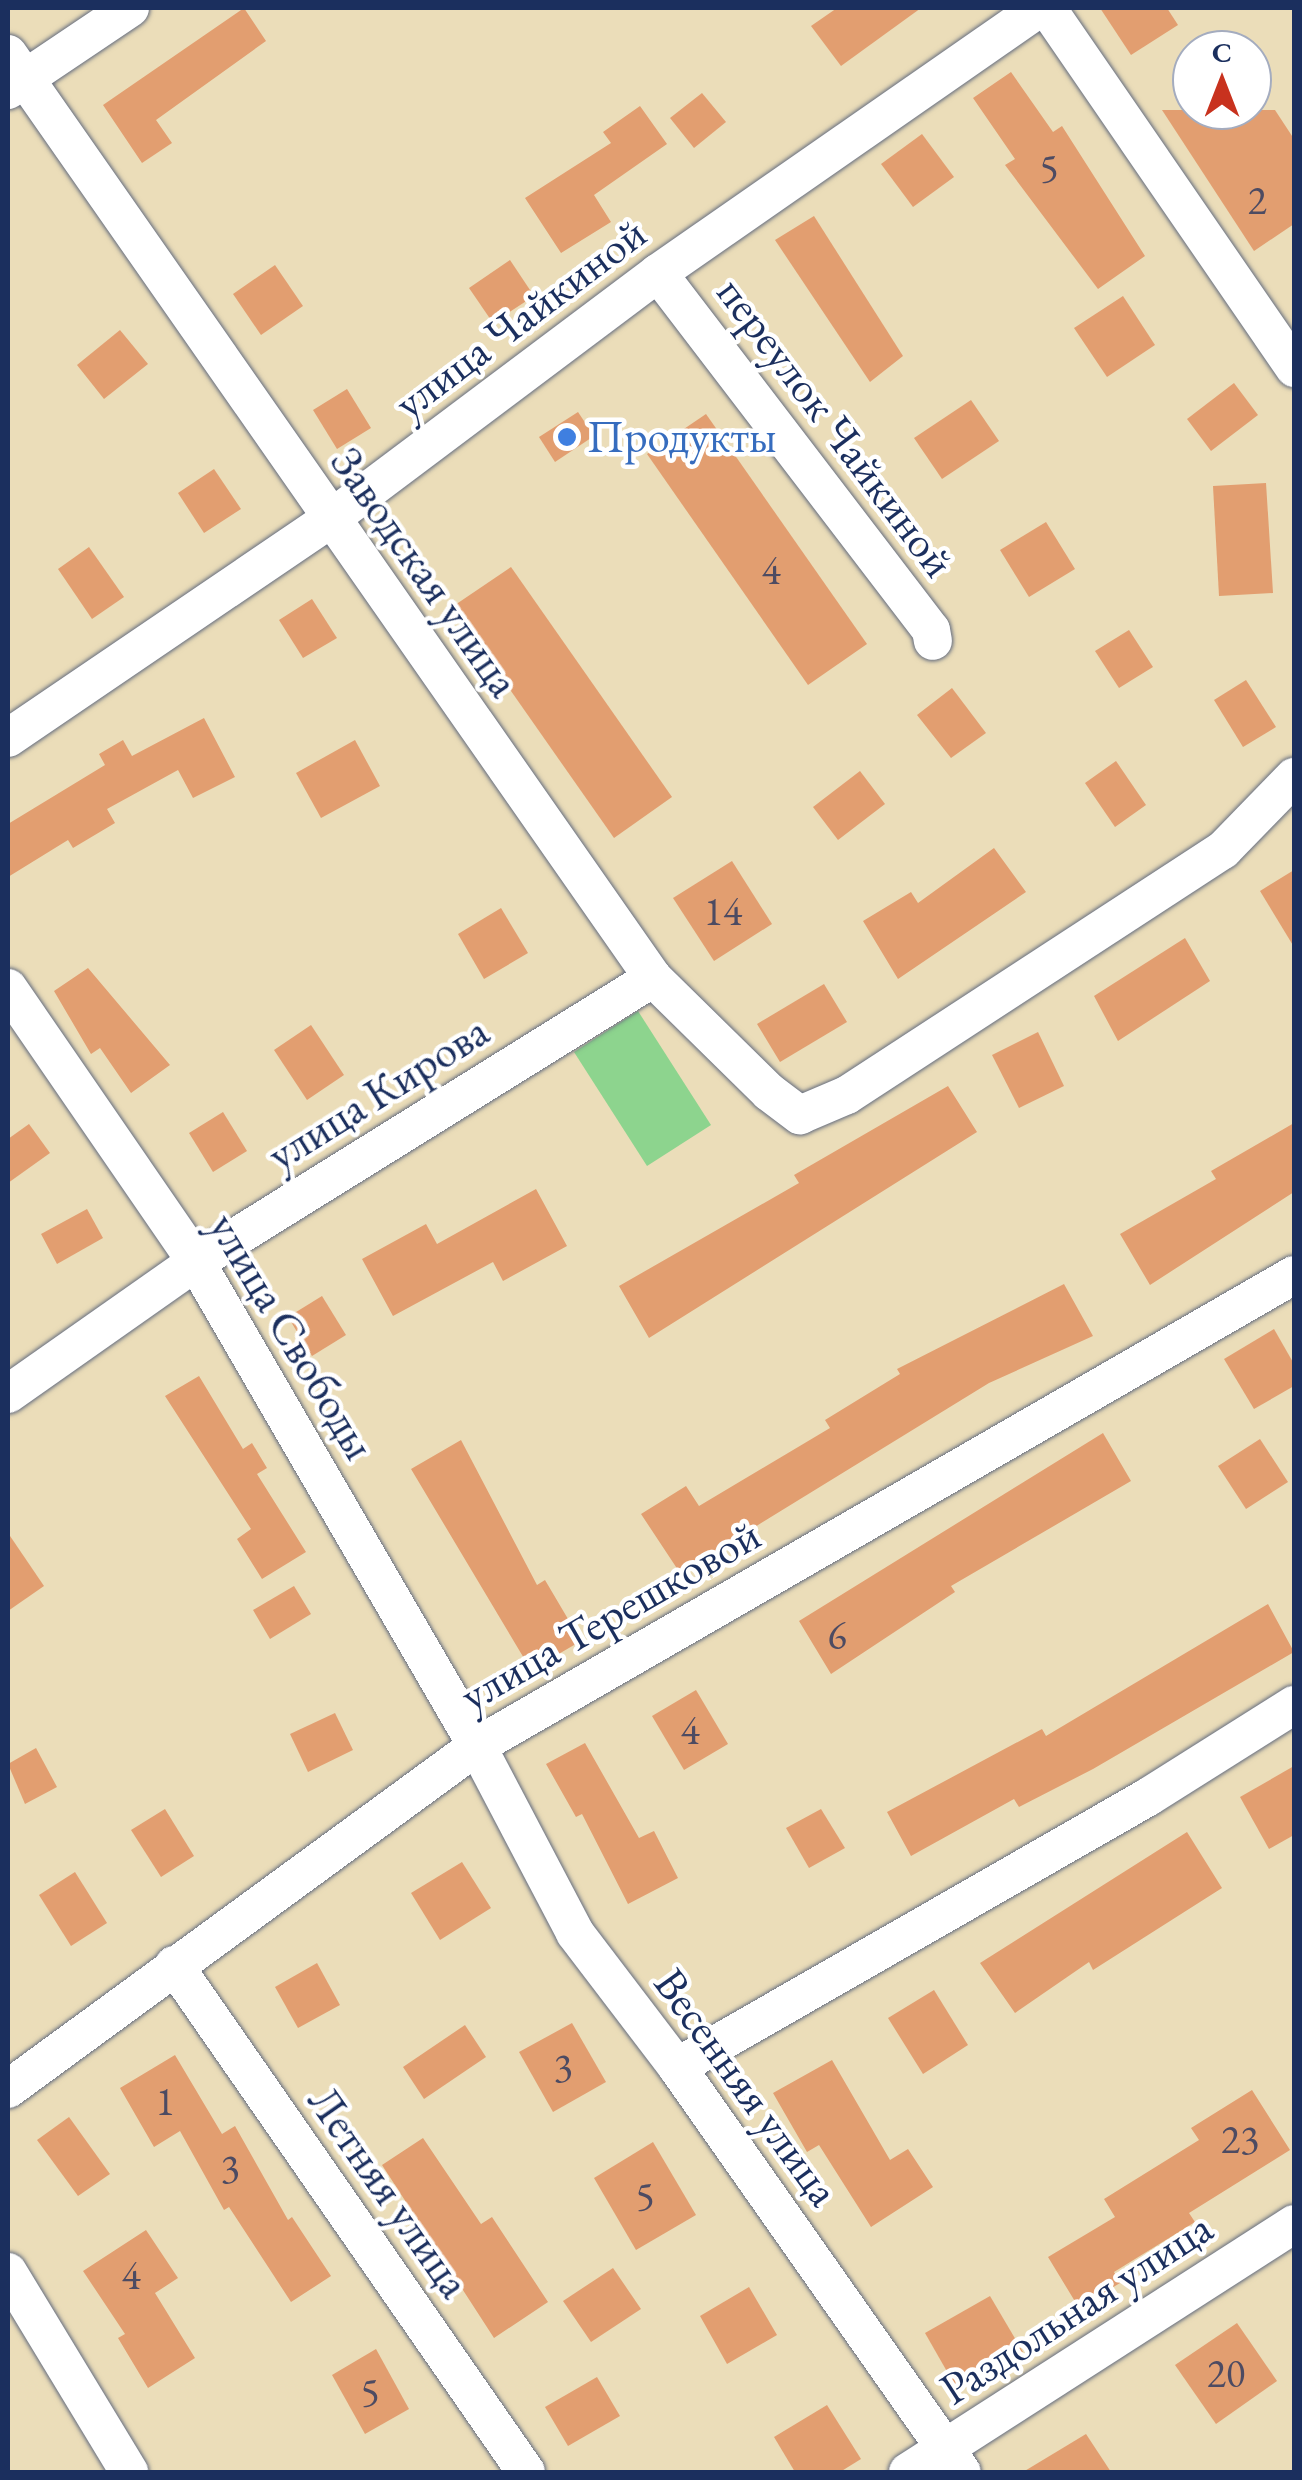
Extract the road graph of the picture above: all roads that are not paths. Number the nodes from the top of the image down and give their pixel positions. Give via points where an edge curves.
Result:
1 (130, 8) edge
2 (1043, 8) edge
3 (13, 74) edge
4 (658, 273) junction
5 (1294, 368) edge
6 (329, 520) junction
7 (933, 641) dead end
8 (8, 738) edge
9 (1294, 777) edge
10 (653, 978) junction
11 (8, 988) edge
12 (196, 1262) junction
13 (1294, 1275) edge
14 (8, 1394) edge
15 (1294, 1705) edge
16 (477, 1746) junction
17 (174, 1965) junction
18 (677, 2067) junction
19 (8, 2088) edge
20 (1294, 2224) edge
21 (8, 2272) edge
22 (954, 2460) edge
23 (129, 2472) edge
24 (526, 2472) edge
25 (908, 2472) edge

1 - 3 street
2 - 4 street, улица Чайкиной
2 - 5 street
3 - 6 street, Заводская улица
4 - 6 street, улица Чайкиной
4 - 7 street, переулок Чайкиной via 932,630
6 - 8 street, улица Чайкиной
6 - 10 street, Заводская улица
9 - 10 street, Заводская улица via 1223,850 848,1095 800,1115
10 - 12 street, улица Кирова
11 - 12 street, улица Свободы
12 - 14 street, улица Кирова
12 - 16 street, улица Свободы
13 - 16 street, улица Терешковой
15 - 18 street via 1148,1797
16 - 17 street, улица Терешковой
16 - 18 street, Весенняя улица via 575,1933
17 - 19 street, улица Терешковой
17 - 24 street, Летняя улица
18 - 22 street, Весенняя улица
20 - 22 street, Раздольная улица
21 - 23 street
22 - 25 street, Раздольная улица

